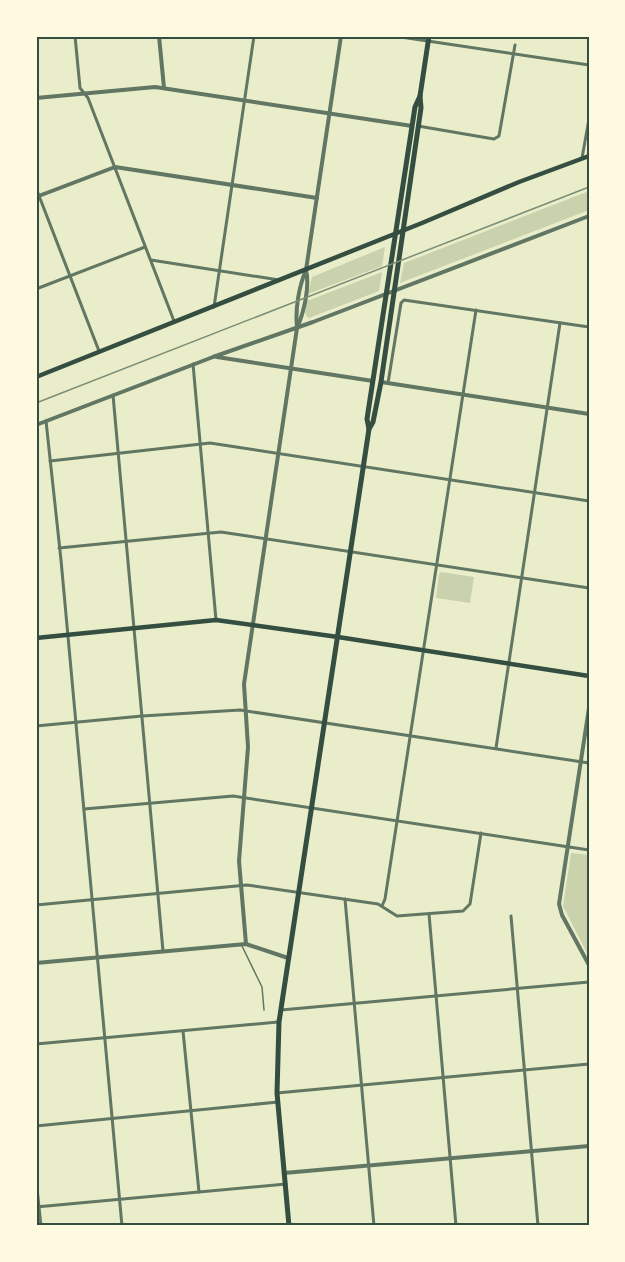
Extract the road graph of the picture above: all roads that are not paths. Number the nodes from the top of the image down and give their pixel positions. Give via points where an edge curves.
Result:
1 (75, 36) edge
2 (159, 36) edge
3 (254, 36) edge
4 (342, 36) edge
5 (394, 36) edge
6 (428, 39) edge
7 (514, 45) dead end
8 (513, 54) junction
9 (589, 65) edge
10 (164, 88) junction
11 (83, 93) junction
12 (36, 100) edge
13 (245, 100) junction
14 (330, 113) junction
15 (589, 119) edge
16 (415, 126) junction
17 (589, 156) edge
18 (582, 158) junction
19 (115, 167) junction
20 (232, 186) junction
21 (36, 188) edge
22 (38, 196) edge
23 (317, 198) junction
24 (589, 216) edge
25 (145, 247) junction
26 (151, 260) junction
27 (219, 270) junction
28 (306, 270) junction
29 (70, 276) junction
30 (281, 280) junction
31 (36, 289) edge
32 (214, 306) junction
33 (476, 310) junction
34 (174, 322) junction
35 (560, 323) junction
36 (589, 327) edge
37 (297, 328) junction
38 (99, 352) junction
39 (213, 357) junction
40 (193, 364) junction
41 (291, 369) junction
42 (36, 377) edge
43 (373, 381) junction
44 (381, 382) junction
45 (388, 383) junction
46 (113, 395) junction
47 (462, 395) junction
48 (548, 408) junction
49 (589, 414) edge
50 (46, 421) junction
51 (36, 425) edge
52 (369, 429) junction
53 (200, 444) junction
54 (118, 452) junction
55 (278, 454) junction
56 (50, 461) junction
57 (363, 467) junction
58 (449, 480) junction
59 (535, 493) junction
60 (589, 501) edge
61 (208, 532) junction
62 (265, 539) junction
63 (126, 541) junction
64 (59, 548) junction
65 (350, 552) junction
66 (436, 565) junction
67 (521, 578) junction
68 (589, 588) edge
69 (216, 620) junction
70 (252, 624) junction
71 (134, 628) junction
72 (68, 635) junction
73 (338, 637) junction
74 (36, 638) edge
75 (423, 651) junction
76 (508, 664) junction
77 (589, 676) edge
78 (589, 708) edge
79 (246, 711) junction
80 (142, 716) junction
81 (76, 722) junction
82 (325, 722) junction
83 (36, 726) edge
84 (410, 735) junction
85 (496, 749) junction
86 (581, 762) junction
87 (589, 763) edge
88 (245, 797) junction
89 (150, 803) junction
90 (312, 807) junction
91 (84, 809) junction
92 (397, 820) junction
93 (481, 833) junction
94 (568, 846) junction
95 (589, 850) edge
96 (241, 886) junction
97 (299, 892) junction
98 (158, 895) junction
99 (345, 899) junction
100 (92, 900) junction
101 (36, 905) edge
102 (382, 906) junction
103 (429, 914) junction
104 (511, 916) dead end
105 (244, 945) junction
106 (163, 951) junction
107 (98, 957) junction
108 (288, 958) junction
109 (36, 963) edge
110 (589, 965) edge
111 (589, 982) edge
112 (517, 989) junction
113 (436, 996) junction
114 (355, 1002) junction
115 (281, 1010) junction
116 (264, 1011) dead end
117 (279, 1022) junction
118 (183, 1031) junction
119 (105, 1038) junction
120 (36, 1044) edge
121 (589, 1064) edge
122 (524, 1070) junction
123 (443, 1077) junction
124 (362, 1085) junction
125 (277, 1093) junction
126 (278, 1102) junction
127 (191, 1111) junction
128 (113, 1119) junction
129 (36, 1126) edge
130 (589, 1146) edge
131 (531, 1151) junction
132 (450, 1158) junction
133 (369, 1166) junction
134 (284, 1173) junction
135 (36, 1179) edge
136 (286, 1184) junction
137 (199, 1192) junction
138 (120, 1199) junction
139 (37, 1207) edge
140 (41, 1226) edge
141 (122, 1226) edge
142 (290, 1226) edge
143 (374, 1226) edge
144 (456, 1226) edge
145 (538, 1226) edge

1 - 11 street
2 - 10 street
3 - 13 street
4 - 14 street
5 - 6 street
6 - 8 street
6 - 16 highway
7 - 8 street
8 - 9 street
8 - 16 street via 500,136 494,139
10 - 11 street
10 - 13 street
11 - 12 street
11 - 19 street
13 - 14 street
13 - 20 street
14 - 16 street
14 - 23 street
15 - 18 street
16 - 43 highway
16 - 44 highway
17 - 18 main road
18 - 28 main road
19 - 20 street
19 - 22 street
19 - 25 street
20 - 23 street
20 - 27 street
21 - 22 street
22 - 29 street
23 - 28 street
24 - 37 street
25 - 26 street
25 - 29 street
26 - 27 street
26 - 34 street
27 - 30 street
27 - 32 street
28 - 30 main road
28 - 37 street
29 - 31 street
29 - 38 street
30 - 32 main road
32 - 34 main road
33 - 35 street
33 - 45 street via 402,300
33 - 47 street
34 - 38 main road
35 - 36 street
35 - 48 street
37 - 39 street
37 - 41 street
38 - 42 main road
39 - 40 street
39 - 41 street
40 - 46 street
40 - 53 street
41 - 43 street
41 - 55 street
43 - 52 highway
44 - 45 street
44 - 52 highway
45 - 47 street
46 - 50 street
46 - 54 street
47 - 48 street
47 - 58 street
48 - 49 street
48 - 59 street
50 - 51 street
50 - 56 street
52 - 57 highway
53 - 54 street
53 - 55 street
53 - 61 street
54 - 56 street
54 - 63 street
55 - 57 street
55 - 62 street
56 - 64 street
57 - 58 street
57 - 65 highway
58 - 59 street
58 - 66 street
59 - 60 street
59 - 67 street
61 - 62 street
61 - 63 street
61 - 69 street
62 - 65 street
62 - 70 street
63 - 64 street
63 - 71 street
64 - 72 street
65 - 66 street
65 - 73 highway
66 - 67 street
66 - 75 street
67 - 68 street
67 - 76 street
69 - 70 main road
69 - 71 main road
70 - 73 main road
70 - 79 street via 244,690
71 - 72 main road
71 - 80 street
72 - 74 main road
72 - 81 street
73 - 75 main road
73 - 82 highway
75 - 76 main road
75 - 84 street
76 - 77 main road
76 - 85 street
78 - 86 street
79 - 80 street
79 - 82 street
79 - 88 street
80 - 81 street
80 - 89 street
81 - 83 street
81 - 91 street
82 - 84 street
82 - 90 highway
84 - 85 street
84 - 92 street
85 - 86 street
86 - 87 street
86 - 94 street
88 - 89 street
88 - 90 street
88 - 96 street via 239,855
89 - 91 street
89 - 98 street
90 - 92 street
90 - 97 highway
91 - 100 street
92 - 93 street
92 - 102 street
93 - 94 street
93 - 103 street via 468,908
94 - 95 street
94 - 110 street via 559,908
96 - 97 street
96 - 98 street
96 - 105 street
97 - 99 street
97 - 108 highway
98 - 100 street
98 - 106 street
99 - 102 street
99 - 114 street
100 - 101 street
100 - 107 street
102 - 103 street via 397,916
103 - 113 street
104 - 112 street
105 - 106 street
105 - 108 street
105 - 116 lane via 262,987
106 - 107 street
107 - 109 street
107 - 119 street
108 - 115 highway
111 - 112 street
112 - 113 street
112 - 122 street
113 - 114 street
113 - 123 street
114 - 115 street
114 - 124 street
115 - 117 highway
117 - 118 street
117 - 125 highway
118 - 119 street
118 - 127 street
119 - 120 street
119 - 128 street
121 - 122 street
122 - 123 street
122 - 131 street
123 - 124 street
123 - 132 street
124 - 125 street
124 - 133 street
125 - 126 highway
126 - 127 street
126 - 134 highway
127 - 128 street
127 - 137 street
128 - 129 street
128 - 138 street
130 - 131 street
131 - 132 street
131 - 145 street
132 - 133 street
132 - 144 street
133 - 134 street
133 - 143 street
134 - 136 highway
135 - 139 street
136 - 137 street
136 - 142 highway
137 - 138 street
138 - 139 street
138 - 141 street
139 - 140 street

